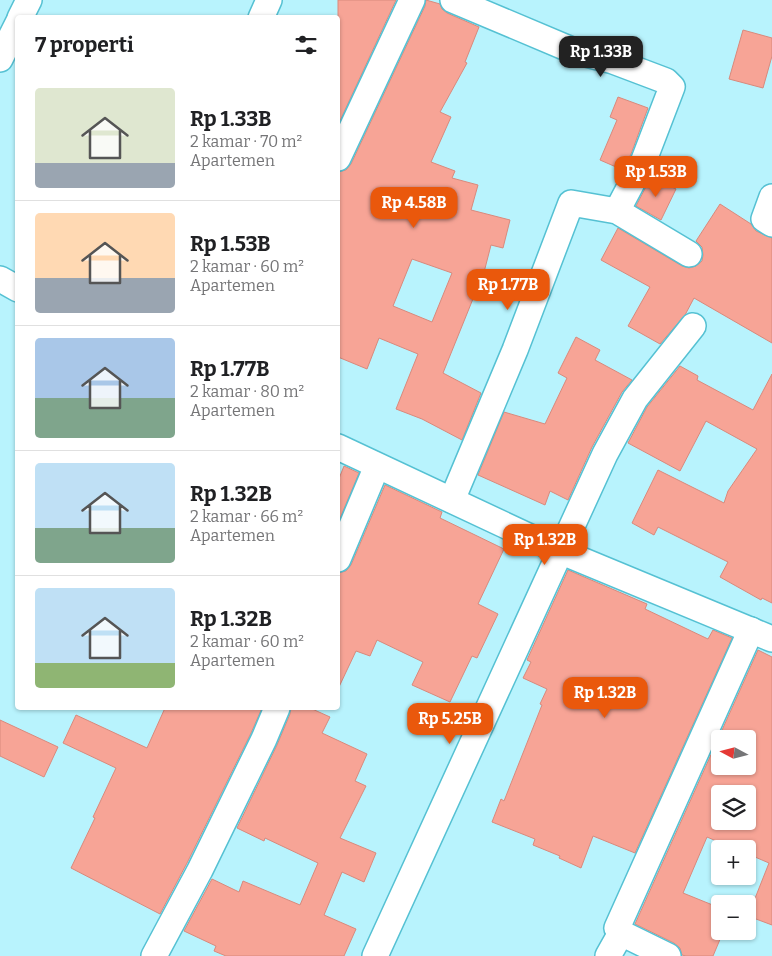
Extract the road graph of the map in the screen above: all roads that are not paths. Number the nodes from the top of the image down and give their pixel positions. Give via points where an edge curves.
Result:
1 (29, 0) edge
2 (269, 0) edge
3 (412, 0) edge
4 (452, 0) edge
5 (22, 15) edge
6 (262, 15) edge
7 (15, 29) edge
8 (0, 59) edge
9 (340, 154) edge
10 (772, 197) edge
11 (616, 211) junction
12 (772, 224) edge
13 (689, 254) dead end
14 (0, 279) edge
15 (15, 287) edge
16 (693, 326) dead end
17 (340, 448) edge
18 (377, 466) junction
19 (452, 500) junction
20 (562, 552) junction
21 (340, 554) edge
22 (761, 635) edge
23 (276, 710) edge
24 (620, 933) junction
25 (154, 956) edge
26 (375, 956) edge
27 (608, 956) edge
28 (668, 956) edge

1 - 5 street
2 - 6 street
3 - 9 street
4 - 11 street via 574,51 613,61 666,81 672,87 644,160
7 - 8 street
10 - 12 street via 764,219
11 - 13 street
11 - 19 street via 571,203 515,350
14 - 15 street
16 - 20 street via 635,399 605,454
17 - 18 street
18 - 19 street
18 - 21 street
19 - 20 street
20 - 22 street
20 - 26 street
22 - 24 street via 643,865 617,928
23 - 25 street via 204,862
24 - 27 street
24 - 28 street

